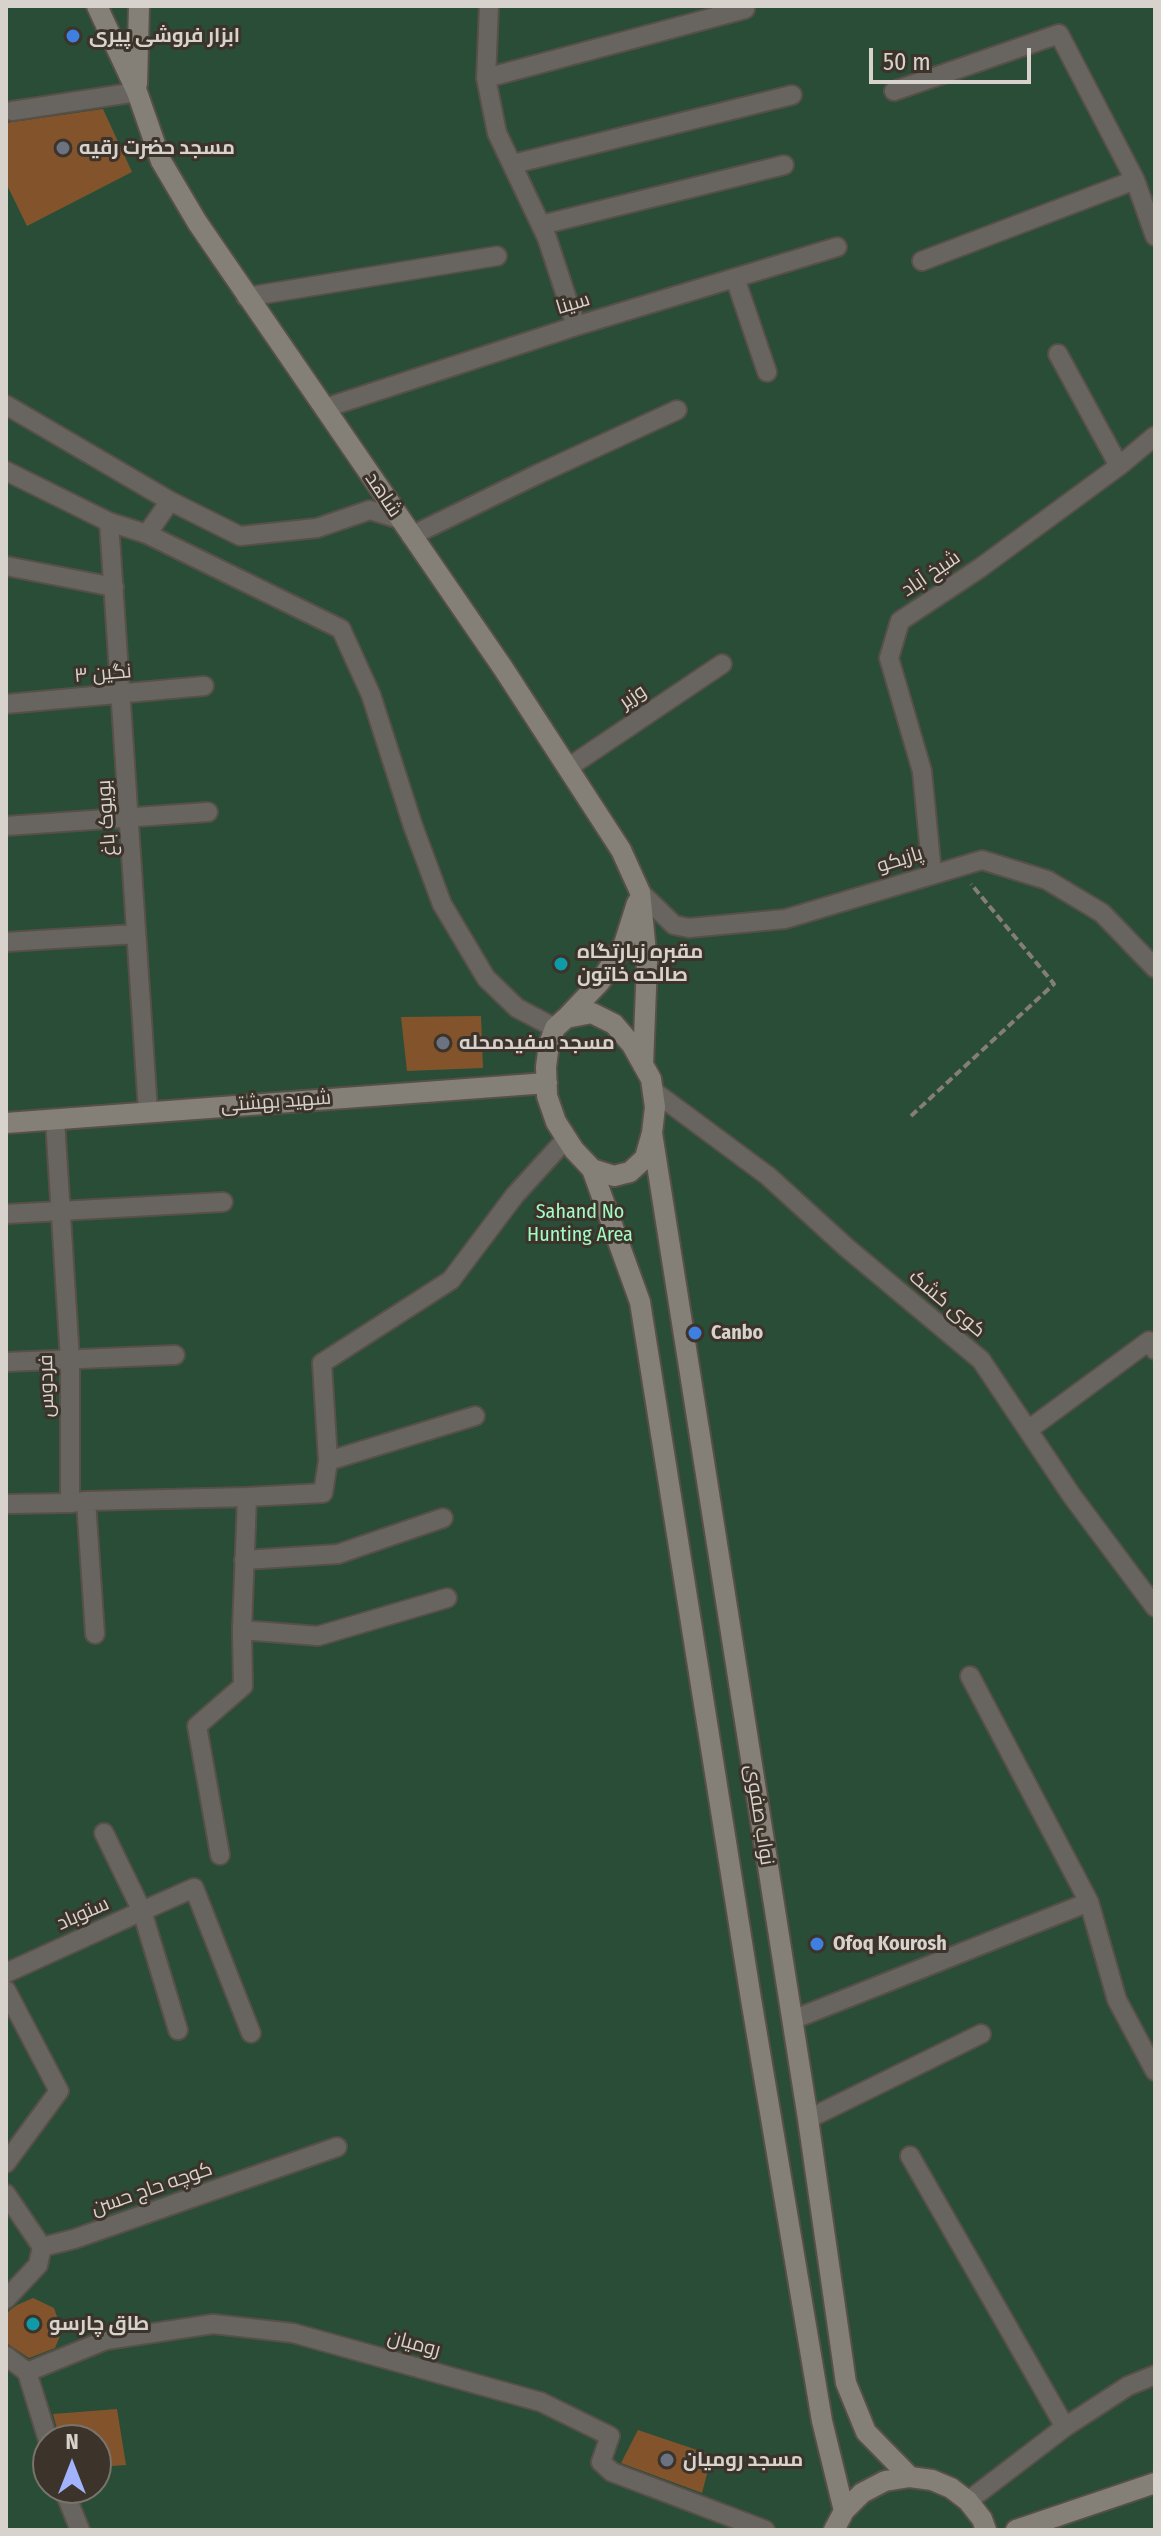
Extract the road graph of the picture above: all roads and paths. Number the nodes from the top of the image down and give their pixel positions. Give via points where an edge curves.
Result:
1 (97, 6) edge
2 (139, 6) edge
3 (489, 6) edge
4 (745, 9) dead end
5 (486, 78) junction
6 (894, 91) dead end
7 (137, 92) junction
8 (792, 95) dead end
9 (12, 111) dead end
10 (513, 164) junction
11 (784, 165) dead end
12 (1135, 180) junction
13 (1150, 209) edge
14 (541, 225) junction
15 (1155, 236) edge
16 (837, 247) dead end
17 (497, 256) dead end
18 (922, 261) dead end
19 (735, 278) junction
20 (246, 297) junction
21 (576, 326) junction
22 (1058, 354) dead end
23 (767, 372) dead end
24 (6, 405) edge
25 (325, 408) junction
26 (677, 410) dead end
27 (1155, 436) edge
28 (1119, 466) junction
29 (6, 471) edge
30 (170, 501) junction
31 (109, 522) junction
32 (405, 528) junction
33 (147, 534) junction
34 (6, 566) edge
35 (114, 587) junction
36 (722, 664) dead end
37 (204, 686) dead end
38 (121, 695) junction
39 (6, 704) edge
40 (569, 767) junction
41 (208, 812) dead end
42 (129, 818) junction
43 (6, 826) edge
44 (957, 867) junction
45 (932, 873) junction
46 (640, 892) junction
47 (136, 934) junction
48 (6, 942) edge
49 (1155, 968) edge
50 (561, 1023) junction
51 (643, 1065) junction
52 (547, 1083) junction
53 (652, 1090) junction
54 (148, 1111) junction
55 (911, 1116) dead end
56 (55, 1120) junction
57 (6, 1123) edge
58 (652, 1133) junction
59 (566, 1139) junction
60 (592, 1169) junction
61 (223, 1202) dead end
62 (60, 1210) junction
63 (6, 1214) edge
64 (1155, 1350) edge
65 (175, 1355) dead end
66 (70, 1360) junction
67 (6, 1362) edge
68 (475, 1416) dead end
69 (1028, 1430) junction
70 (328, 1461) junction
71 (247, 1497) junction
72 (78, 1502) junction
73 (6, 1504) edge
74 (443, 1518) dead end
75 (244, 1560) junction
76 (447, 1598) dead end
77 (1155, 1607) edge
78 (242, 1630) junction
79 (95, 1634) dead end
80 (970, 1676) dead end
81 (104, 1833) dead end
82 (220, 1855) dead end
83 (1089, 1902) junction
84 (142, 1911) junction
85 (6, 1973) edge
86 (6, 1990) edge
87 (792, 2020) junction
88 (178, 2030) dead end
89 (251, 2033) dead end
90 (981, 2034) dead end
91 (1155, 2071) edge
92 (808, 2119) junction
93 (337, 2147) dead end
94 (910, 2156) dead end
95 (6, 2163) edge
96 (6, 2194) edge
97 (42, 2247) junction
98 (6, 2299) edge
99 (6, 2356) edge
100 (27, 2372) junction
101 (1155, 2375) edge
102 (43, 2424) edge
103 (1065, 2427) junction
104 (910, 2477) junction
105 (1155, 2483) edge
106 (968, 2501) junction
107 (69, 2504) edge
108 (839, 2521) edge
109 (80, 2530) edge
110 (765, 2530) edge
111 (986, 2530) edge
112 (1016, 2530) edge

1 - 7 street
2 - 7 street
3 - 5 street
4 - 5 street
5 - 10 street via 497,133
6 - 12 street via 1059,34
7 - 9 street
7 - 20 street, شاهد via 161,161
8 - 10 street
10 - 14 street
11 - 14 street
12 - 13 street
12 - 18 street
13 - 15 street
14 - 21 street
16 - 19 street, سینا
17 - 20 street
19 - 21 street, سینا
19 - 23 street
20 - 25 street, شاهد
21 - 25 street, سینا
22 - 28 street
24 - 30 street
25 - 32 street, شاهد
26 - 32 street
27 - 28 street, شیخ آباد
28 - 45 street, شیخ آباد via 900,621 889,658 922,771
29 - 31 street
30 - 32 street via 240,536 317,528 370,510
30 - 33 street
31 - 33 street
31 - 35 street, بویوک باغ
32 - 40 street, شاهد
33 - 50 street via 341,629 371,695 442,904 486,978 517,1008
34 - 35 street
35 - 38 street, بویوک باغ
36 - 40 street, وزیر
37 - 38 street, نگین ۳
38 - 39 street, نگین ۳
38 - 42 street, بویوک باغ
40 - 46 street, شاهد via 621,850
41 - 42 street
42 - 43 street
42 - 47 street, بویوک باغ
44 - 45 street, پازیکو
44 - 49 street, پازیکو via 982,860 1047,880 1102,913
44 - 55 path via 1054,984
45 - 46 street, پازیکو via 785,919 689,928 674,925
46 - 50 street via 624,944 600,982
46 - 51 street, شاهد via 647,962
47 - 48 street
47 - 54 street, بویوک باغ
50 - 51 street via 592,1013 614,1024
50 - 52 street via 549,1044
51 - 53 street
52 - 54 street, شهید بهشتی
52 - 59 street via 547,1096
53 - 58 street
53 - 69 street, کوی کشک via 768,1176 981,1360
54 - 56 street, شهید بهشتی
56 - 57 street, شهید بهشتی
56 - 62 street, فردوس
58 - 60 street via 645,1158 630,1172 614,1176
58 - 87 street, نواب صفوی
59 - 60 street
59 - 70 street via 515,1195 451,1280 322,1363
60 - 108 street, نواب صفوی via 640,1302
61 - 62 street
62 - 63 street
62 - 66 street, فردوس
64 - 69 street via 1149,1341
65 - 66 street
66 - 67 street
66 - 72 street, فردوس
68 - 70 street
69 - 77 street, کوی کشک
70 - 71 street via 323,1493
71 - 72 street
71 - 75 street
72 - 73 street
72 - 79 street, فردوس
74 - 75 street via 338,1554
75 - 78 street
76 - 78 street via 318,1636
78 - 82 street via 243,1686 197,1726
80 - 83 street
81 - 84 street, ستوباد
83 - 87 street
83 - 91 street via 1117,2000
84 - 85 street, ستوباد
84 - 88 street
84 - 89 street via 194,1888
86 - 95 street via 59,2091
87 - 92 street, نواب صفوی
90 - 92 street
92 - 104 street, نواب صفوی via 846,2383 866,2432
93 - 97 street, کوچه حاج حسن
94 - 103 street
96 - 97 street
97 - 98 street via 38,2265
99 - 100 street
100 - 102 street
100 - 110 street, رومیان via 106,2340 198,2326 293,2333 541,2402 610,2436 601,2462 612,2472
101 - 103 street
103 - 106 street
104 - 106 street via 932,2480
104 - 108 street via 885,2481 862,2493
105 - 112 street
106 - 111 street
107 - 109 street

